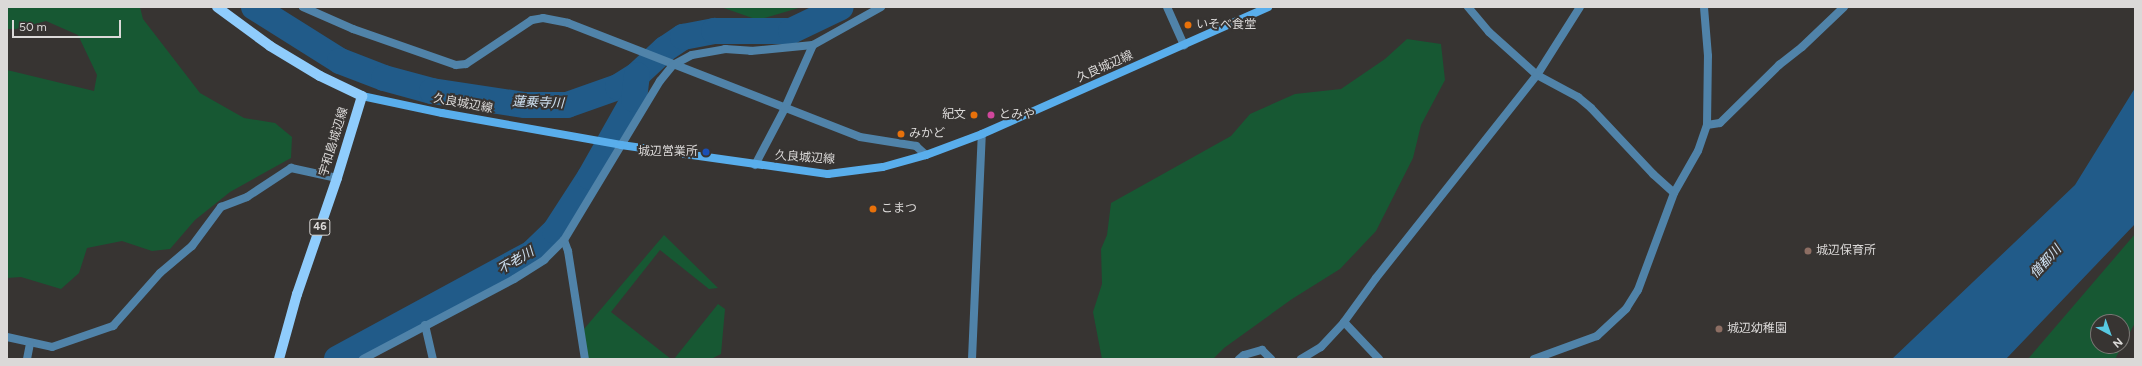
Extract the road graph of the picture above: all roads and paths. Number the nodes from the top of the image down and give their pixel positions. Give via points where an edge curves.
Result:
1 (217, 7) edge
2 (303, 7) edge
3 (881, 7) edge
4 (1167, 7) edge
5 (1268, 7) edge
6 (1468, 7) edge
7 (1580, 7) edge
8 (1704, 7) edge
9 (1844, 7) edge
10 (813, 45) junction
11 (1184, 46) junction
12 (673, 65) junction
13 (1537, 75) junction
14 (362, 96) junction
15 (785, 108) junction
16 (1707, 125) junction
17 (982, 134) junction
18 (621, 145) junction
19 (926, 155) junction
20 (755, 165) junction
21 (337, 178) junction
22 (1674, 193) junction
23 (564, 240) junction
24 (1344, 322) junction
25 (425, 325) junction
26 (7, 337) edge
27 (30, 344) junction
28 (27, 359) edge
29 (279, 359) edge
30 (363, 359) edge
31 (433, 359) edge
32 (585, 359) edge
33 (972, 359) edge
34 (1239, 359) edge
35 (1271, 359) edge
36 (1301, 359) edge
37 (1379, 359) edge
38 (1534, 359) edge

1 - 14 main road, 宇和島城辺線 via 270,46 320,76
2 - 12 street via 354,29 456,65 466,64 532,20 543,18 568,23
3 - 10 street
4 - 11 street
5 - 11 main road, 久良城辺線
6 - 13 street via 1489,32
7 - 13 street
8 - 16 street via 1708,56
9 - 16 street via 1802,47 1779,64 1720,123
10 - 12 street via 751,51 724,49 692,55
10 - 15 street
11 - 17 main road, 久良城辺線
12 - 15 street
12 - 18 street via 660,81
13 - 22 street via 1578,97 1591,108
13 - 24 street
14 - 18 main road, 久良城辺線
14 - 21 main road, 宇和島城辺線 / 46
15 - 19 street via 860,137 916,146
15 - 20 street
16 - 22 street via 1698,151
17 - 19 main road, 久良城辺線
17 - 33 street
18 - 20 main road, 久良城辺線
18 - 23 street
19 - 20 main road, 久良城辺線 via 883,167 828,174
21 - 27 street via 291,168 247,197 221,207 192,246 160,273 113,326 52,347
21 - 29 main road, 宇和島城辺線 / 46 via 297,294
22 - 38 street via 1638,290 1626,308 1597,336
23 - 25 street via 544,260 514,279
23 - 32 street via 568,251
24 - 36 street via 1321,347
24 - 37 street
25 - 30 street
25 - 31 street
26 - 27 street
27 - 28 street
34 - 35 street via 1262,350

